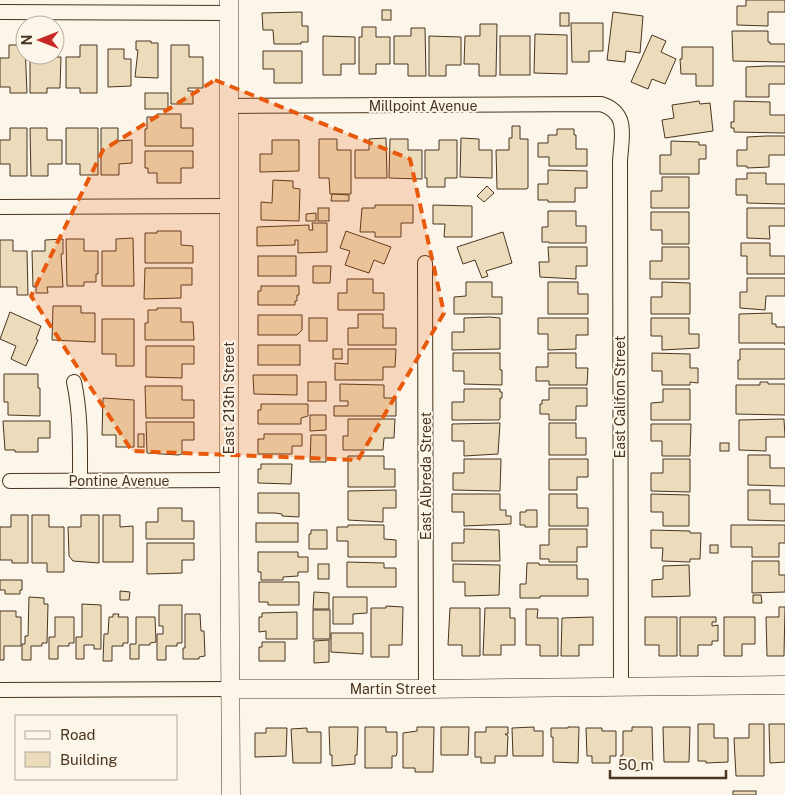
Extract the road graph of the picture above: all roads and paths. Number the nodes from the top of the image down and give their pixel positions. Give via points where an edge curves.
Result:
1 (229, 7) edge
2 (0, 12) edge
3 (229, 106) junction
4 (615, 110) joint
5 (229, 206) junction
6 (1, 207) edge
7 (425, 263) dead end
8 (74, 382) dead end
9 (229, 480) junction
10 (10, 481) dead end
11 (80, 481) junction
12 (785, 685) edge
13 (621, 687) junction
14 (0, 690) edge
15 (230, 690) junction
16 (426, 690) junction
17 (231, 795) edge

1 - 2 street
1 - 3 street, East 213th Street
3 - 4 street, Millpoint Avenue via 600,104
3 - 5 street, East 213th Street
4 - 13 street, East Califon Street via 622,127
5 - 6 street
5 - 9 street, East 213th Street
7 - 16 street, East Albreda Street
8 - 11 street via 80,423
9 - 11 street, Pontine Avenue
9 - 15 street, East 213th Street
10 - 11 street, Pontine Avenue
12 - 13 street, Martin Street
13 - 16 street, Martin Street
14 - 15 street, Martin Street
15 - 16 street, Martin Street
15 - 17 street, East 213th Street

